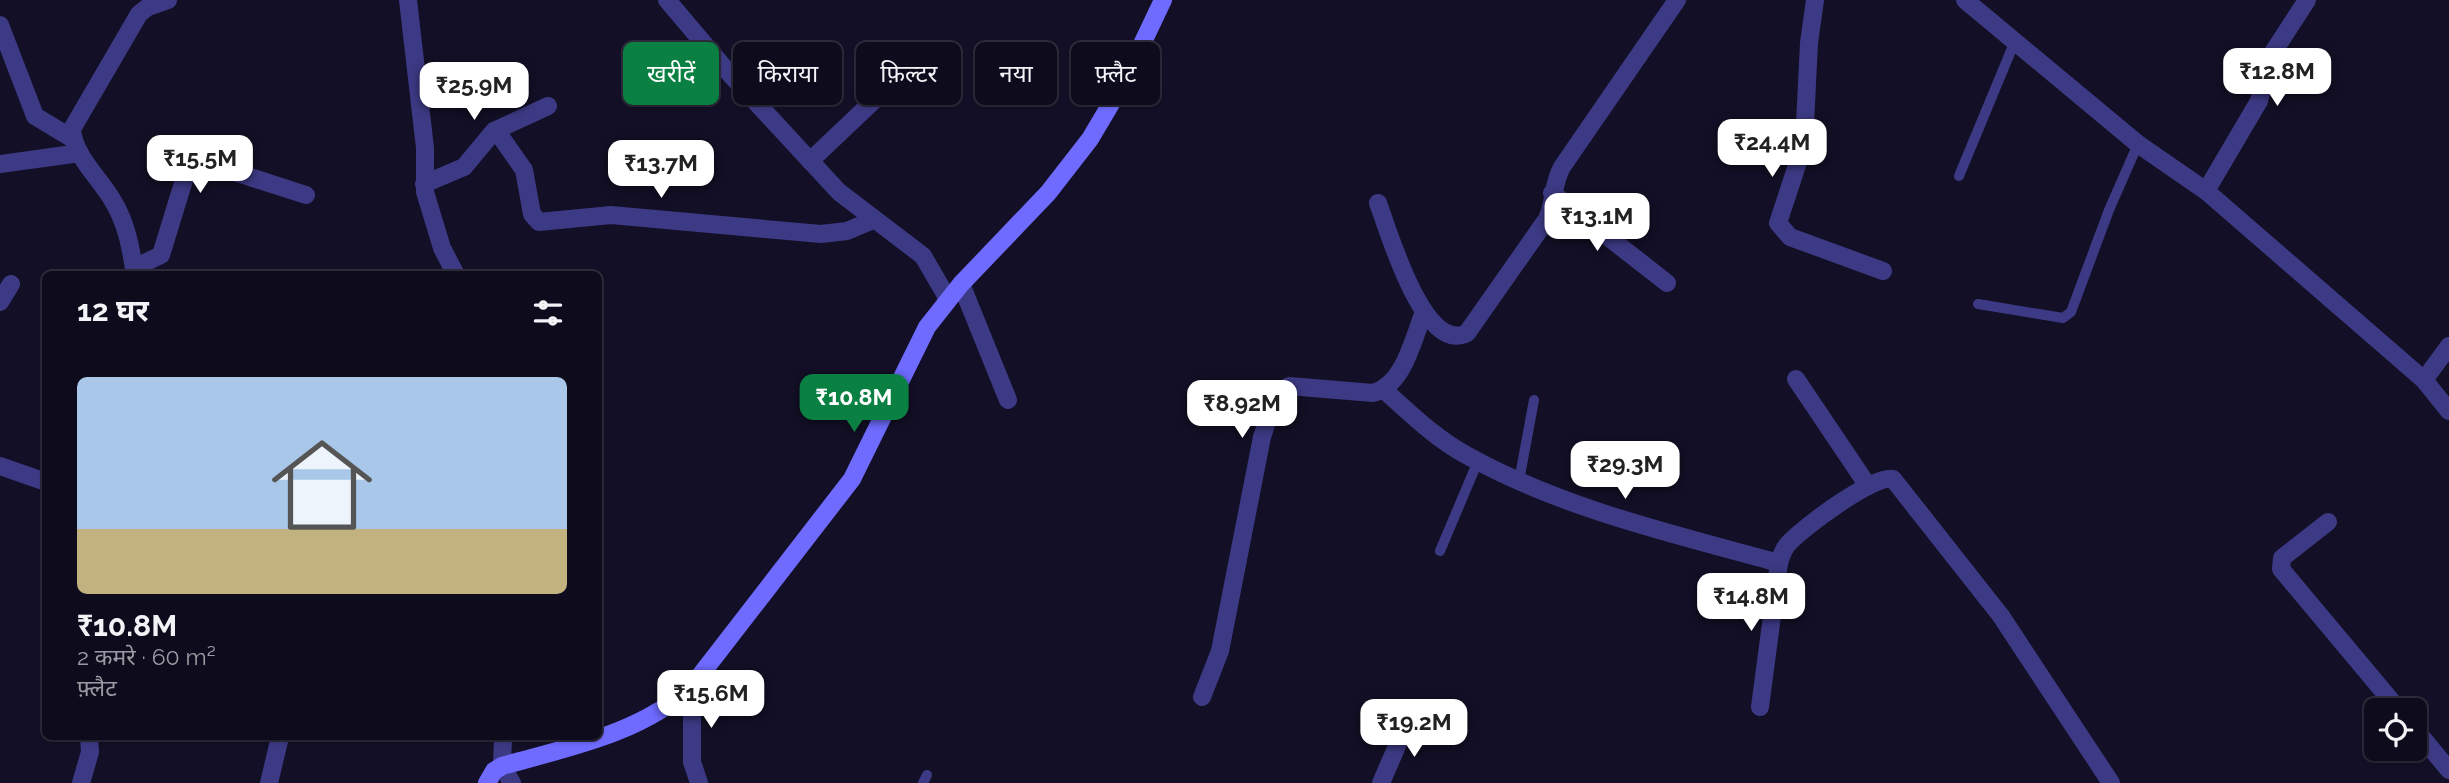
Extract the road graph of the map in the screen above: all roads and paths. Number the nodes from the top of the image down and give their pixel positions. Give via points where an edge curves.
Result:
1 (168, 0) edge
2 (408, 0) edge
3 (667, 0) edge
4 (1163, 0) edge
5 (1677, 0) edge
6 (1815, 0) edge
7 (1965, 0) edge
8 (2307, 0) edge
9 (0, 25) edge
10 (2015, 41) junction
11 (869, 105) edge
12 (548, 106) dead end
13 (496, 130) junction
14 (2138, 144) junction
15 (76, 146) junction
16 (810, 161) junction
17 (0, 164) edge
18 (1959, 176) dead end
19 (424, 184) junction
20 (2206, 191) junction
21 (1552, 193) junction
22 (306, 195) dead end
23 (1378, 203) dead end
24 (873, 220) junction
25 (135, 271) edge
26 (454, 271) edge
27 (1883, 271) dead end
28 (1667, 283) dead end
29 (11, 284) dead end
30 (961, 284) junction
31 (948, 299) junction
32 (0, 302) edge
33 (1978, 304) dead end
34 (1424, 312) junction
35 (2449, 346) edge
36 (1796, 379) dead end
37 (2424, 380) junction
38 (1384, 390) junction
39 (1008, 400) dead end
40 (1534, 400) dead end
41 (2449, 411) edge
42 (1478, 461) junction
43 (0, 466) edge
44 (42, 481) edge
45 (1519, 481) junction
46 (1868, 486) junction
47 (2328, 523) dead end
48 (1440, 551) dead end
49 (1779, 563) junction
50 (692, 686) junction
51 (1202, 697) dead end
52 (2389, 698) edge
53 (1760, 707) dead end
54 (1410, 716) dead end
55 (602, 736) edge
56 (89, 740) edge
57 (279, 740) edge
58 (503, 740) edge
59 (592, 740) edge
60 (2427, 743) edge
61 (502, 766) junction
62 (2449, 770) edge
63 (81, 783) edge
64 (269, 783) edge
65 (487, 783) edge
66 (512, 783) edge
67 (699, 783) edge
68 (1381, 783) edge
69 (2111, 783) edge

1 - 15 street via 139,14 79,113 72,130
2 - 19 street via 425,148
3 - 16 street
4 - 30 street via 1125,80 1090,139 1048,194
5 - 21 street via 1568,159
6 - 27 street via 1804,144 1778,223 1790,237
7 - 10 street
8 - 20 street via 2270,57 2259,101
9 - 15 street via 35,117
10 - 14 street
10 - 18 lane
11 - 16 street
12 - 13 street
13 - 19 street via 464,167
13 - 24 street via 524,170 532,214 539,222 611,215 821,233 848,231
14 - 20 street
14 - 33 lane via 2071,312 2063,318
15 - 17 street
15 - 25 street via 120,213
16 - 24 street
19 - 26 street via 442,248
20 - 37 street
21 - 28 street
21 - 34 street via 1547,219 1467,333 1453,338 1446,335
22 - 25 street via 197,160 188,167 161,255
23 - 34 street
24 - 31 street via 923,256
29 - 32 street
30 - 31 street
30 - 39 street
31 - 50 street via 908,361 852,479
34 - 38 street via 1395,381
35 - 37 street
36 - 46 street
37 - 41 street
38 - 42 street via 1433,433
38 - 51 street via 1289,386 1276,395 1262,437 1220,651
40 - 45 lane
42 - 45 street
42 - 48 lane
43 - 44 street
45 - 49 street via 1622,520
46 - 49 street via 1799,533 1782,552
46 - 69 street via 1888,477 1903,488 2001,616
47 - 52 street via 2282,558 2281,569
49 - 53 street
50 - 55 street via 660,711
50 - 67 street via 692,762
54 - 68 street
56 - 63 street
57 - 64 street
58 - 61 street
59 - 61 street
60 - 62 street
61 - 65 street
61 - 66 street

